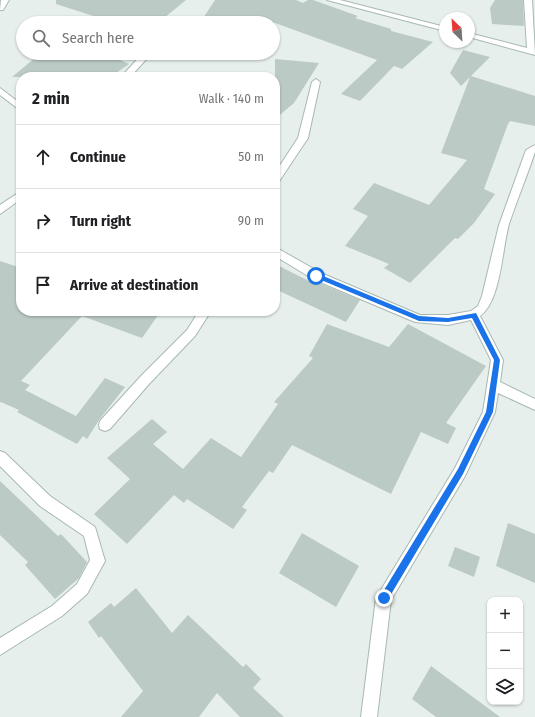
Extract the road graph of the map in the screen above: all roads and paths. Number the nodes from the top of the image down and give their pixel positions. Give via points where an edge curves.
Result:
1 (5, 0) edge
2 (331, 0) edge
3 (528, 0) edge
4 (0, 8) edge
5 (439, 27) edge
6 (475, 38) edge
7 (533, 53) edge
8 (141, 60) edge
9 (130, 72) edge
10 (316, 82) dead end
11 (0, 90) edge
12 (16, 104) edge
13 (535, 148) edge
14 (280, 173) edge
15 (16, 198) edge
16 (0, 210) edge
17 (280, 254) edge
18 (474, 315) junction
19 (202, 316) edge
20 (494, 385) junction
21 (535, 405) edge
22 (105, 425) dead end
23 (0, 457) edge
24 (0, 647) edge
25 (369, 717) edge

1 - 4 street
2 - 5 street
3 - 7 street
6 - 7 street
8 - 9 street
10 - 14 street via 303,138
11 - 12 street
13 - 18 street via 531,150 522,172 504,226 488,296 482,309
15 - 16 street
17 - 18 street via 316,276 419,318 448,320
18 - 20 street via 497,360
19 - 22 street via 191,333
20 - 21 street
20 - 25 street via 490,412 460,472 384,598
23 - 24 street via 45,501 90,532 98,561 82,589 57,611

